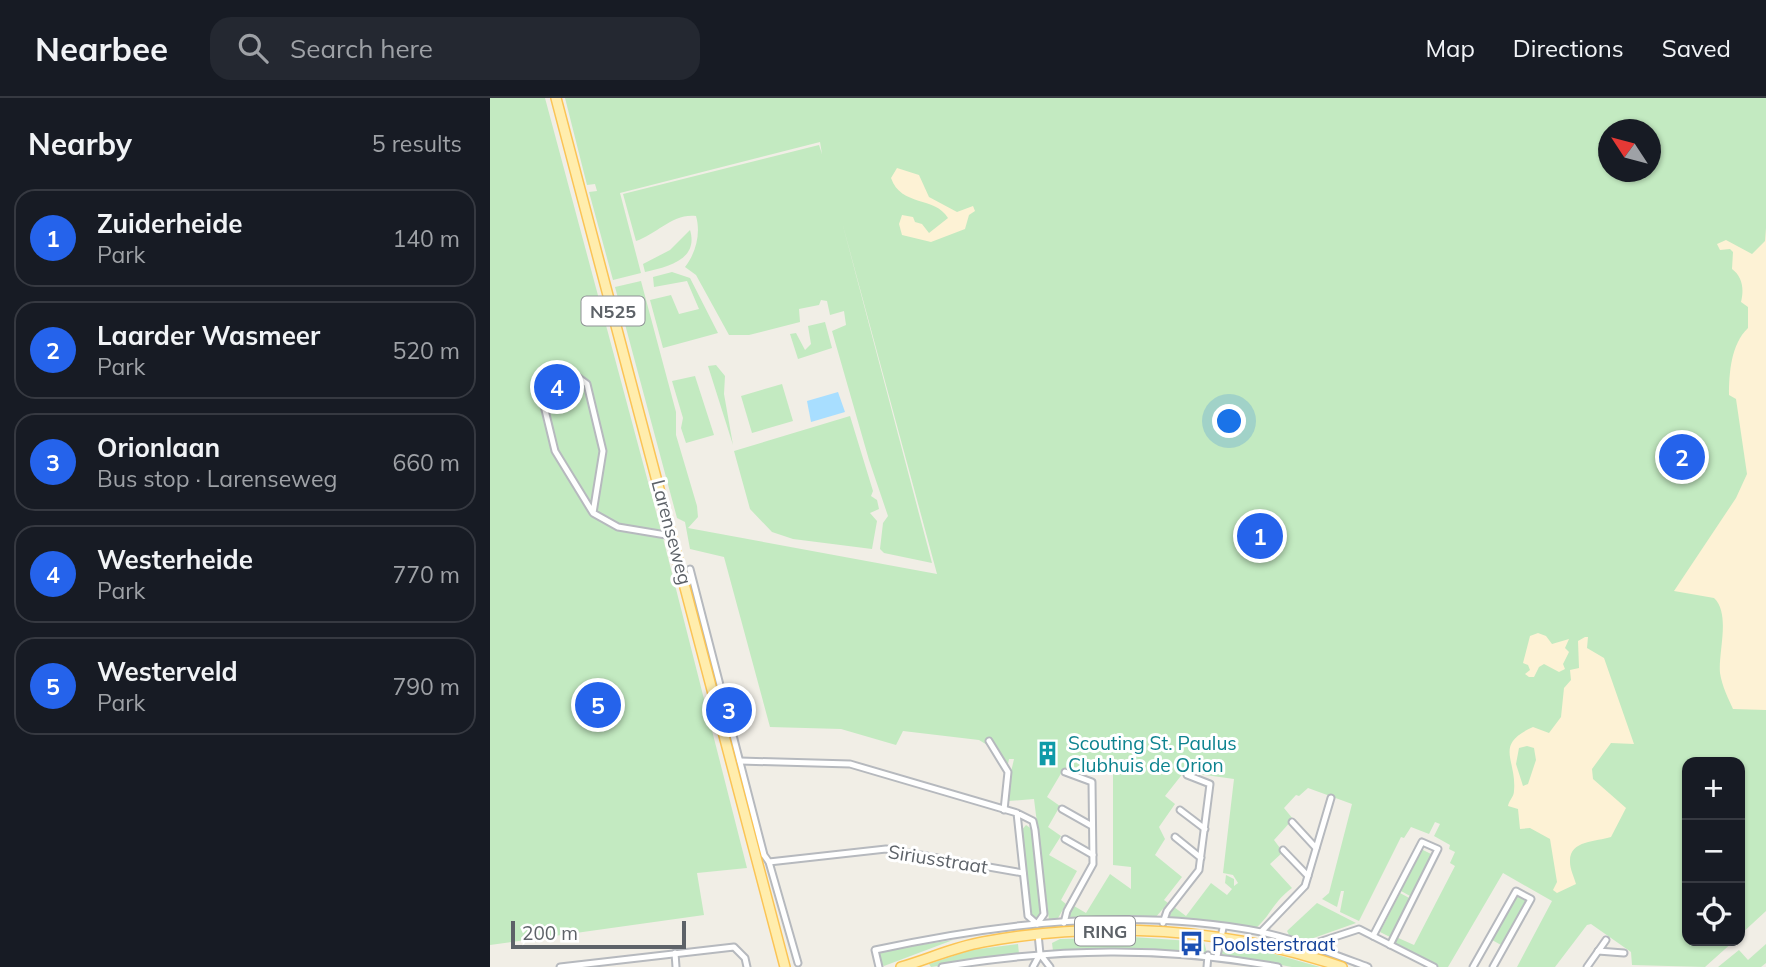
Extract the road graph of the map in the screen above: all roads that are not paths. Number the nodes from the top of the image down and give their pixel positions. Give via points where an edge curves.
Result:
1 (556, 98) edge
2 (593, 513) junction
3 (673, 536) junction
4 (690, 569) dead end
5 (989, 741) dead end
6 (740, 761) junction
7 (1065, 772) dead end
8 (1091, 772) dead end
9 (1187, 775) dead end
10 (1091, 782) junction
11 (1331, 798) dead end
12 (1062, 809) dead end
13 (1004, 810) junction
14 (1180, 810) dead end
15 (1017, 813) junction
16 (1292, 822) dead end
17 (1092, 825) junction
18 (1205, 829) junction
19 (1175, 837) dead end
20 (1065, 839) dead end
21 (1316, 848) junction
22 (1283, 850) dead end
23 (1093, 855) junction
24 (1201, 858) junction
25 (769, 862) junction
26 (1023, 873) junction
27 (1308, 876) junction
28 (1065, 923) junction
29 (1163, 923) junction
30 (1037, 924) junction
31 (1261, 932) junction
32 (1222, 933) junction
33 (1038, 934) junction
34 (1373, 936) junction
35 (1606, 940) dead end
36 (1310, 945) junction
37 (1390, 945) junction
38 (1598, 951) junction
39 (675, 953) junction
40 (1624, 953) dead end
41 (1040, 954) junction
42 (1208, 955) junction
43 (1217, 956) junction
44 (1225, 957) junction
45 (798, 963) dead end
46 (606, 964) edge
47 (906, 966) edge
48 (560, 967) edge
49 (676, 967) edge
50 (747, 967) edge
51 (785, 967) edge
52 (878, 967) edge
53 (942, 967) edge
54 (1033, 967) edge
55 (1050, 967) edge
56 (1207, 967) edge
57 (1223, 967) edge
58 (1278, 967) edge
59 (1342, 967) edge
60 (1368, 967) edge
61 (1434, 967) edge
62 (1474, 967) edge
63 (1493, 967) edge
64 (1587, 967) edge

1 - 3 main road, Larenseweg / N525
2 - 2 street via 603,451 587,384 576,376 537,377 555,451
2 - 3 street via 618,527
3 - 51 main road, Larenseweg / N525
4 - 6 street, Larenseweg
5 - 13 street via 1008,772
6 - 13 street via 850,764
6 - 25 street, Larenseweg
7 - 10 street
8 - 10 street
9 - 18 street via 1210,784
10 - 17 street
11 - 21 street
12 - 17 street
13 - 15 street
14 - 18 street
15 - 26 street
15 - 30 street via 1033,821 1035,830 1044,914
16 - 21 street
17 - 23 street
18 - 24 street
19 - 24 street
20 - 23 street
21 - 27 street
22 - 27 street
23 - 28 street
24 - 29 street via 1199,870
25 - 26 street, Siriusstraat via 886,849
25 - 45 street, Larenseweg
26 - 30 street via 1028,916
27 - 31 street via 1305,886
28 - 29 street
28 - 30 street
29 - 32 street
30 - 33 street
30 - 52 street via 875,950
31 - 32 street
31 - 36 street
32 - 33 main road, RING
32 - 43 street
32 - 59 main road, RING
33 - 41 street
33 - 47 main road, RING via 968,945
34 - 36 street via 1359,929
34 - 37 street
34 - 37 street via 1422,842 1438,849
35 - 38 street
36 - 60 street
37 - 61 street
38 - 40 street
38 - 64 street
39 - 46 street
39 - 49 street
39 - 50 street via 734,947
41 - 42 street via 1103,950
41 - 53 street
41 - 54 street
41 - 55 street
42 - 43 street
42 - 56 street
43 - 44 street
44 - 57 street
44 - 58 street
46 - 48 street
62 - 63 street via 1516,891 1531,899

